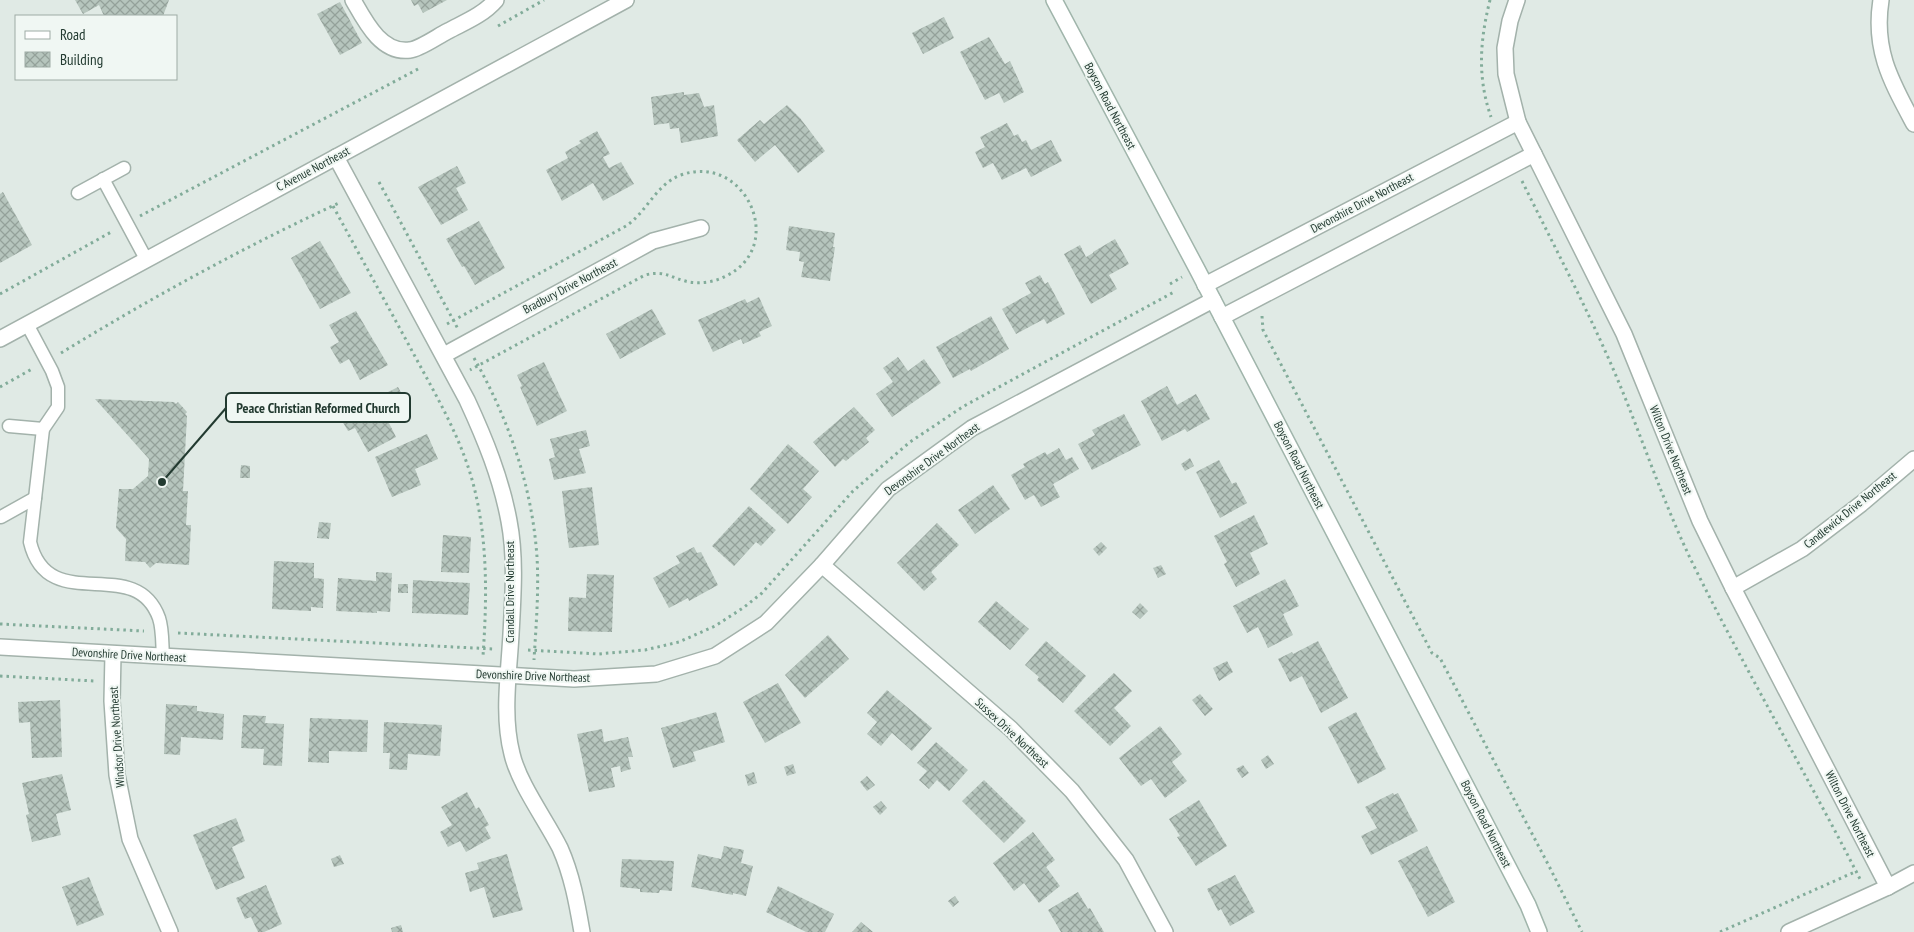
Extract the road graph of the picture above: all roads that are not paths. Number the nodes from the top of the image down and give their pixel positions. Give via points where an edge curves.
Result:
1 (353, 0) edge
2 (496, 0) edge
3 (1054, 0) edge
4 (1517, 0) edge
5 (1881, 0) edge
6 (619, 2) edge
7 (1518, 122) junction
8 (1914, 124) edge
9 (1534, 154) junction
10 (336, 156) junction
11 (124, 168) dead end
12 (103, 179) junction
13 (78, 193) dead end
14 (701, 228) dead end
15 (146, 259) junction
16 (1205, 285) junction
17 (1213, 300) junction
18 (1222, 317) junction
19 (27, 324) junction
20 (0, 339) edge
21 (444, 355) junction
22 (9, 426) dead end
23 (43, 429) junction
24 (1914, 459) edge
25 (35, 498) junction
26 (1, 517) edge
27 (822, 565) junction
28 (1733, 588) junction
29 (0, 647) edge
30 (113, 654) junction
31 (163, 657) junction
32 (508, 676) junction
33 (1914, 873) edge
34 (1888, 887) junction
35 (170, 932) edge
36 (582, 932) edge
37 (1165, 932) edge
38 (1540, 932) edge
39 (1789, 932) edge

1 - 2 street via 363,19 384,43 397,50 412,50 486,11
3 - 16 street, Boyson Road Northeast
4 - 7 street, Wilton Drive Northeast via 1505,48 1506,74
5 - 8 street via 1878,26 1881,52 1890,80
6 - 10 street, C Avenue Northeast
7 - 9 street, Wilton Drive Northeast
7 - 16 street, Devonshire Drive Northeast
9 - 18 street
9 - 28 street, Wilton Drive Northeast via 1624,334 1700,521
10 - 15 street, C Avenue Northeast
10 - 21 street, Crandall Drive Northeast
11 - 12 lane
12 - 13 lane
12 - 15 lane
14 - 21 street, Bradbury Drive Northeast via 653,241
15 - 19 street, C Avenue Northeast
16 - 17 street, Boyson Road Northeast
17 - 18 street, Boyson Road Northeast
17 - 27 street, Devonshire Drive Northeast via 972,428 888,489
18 - 38 street, Boyson Road Northeast
19 - 20 street, C Avenue Northeast
19 - 23 lane via 58,387 58,407
21 - 32 street, Crandall Drive Northeast via 484,438 499,478 509,522 512,568
22 - 23 lane
23 - 25 lane
24 - 28 street, Candlewick Drive Northeast via 1802,549
25 - 26 lane
25 - 31 lane via 30,542 33,555 45,570 60,580 130,587 142,594 154,606 160,621
27 - 32 street, Devonshire Drive Northeast via 766,623 715,656 656,674 574,679
27 - 37 street, Sussex Drive Northeast via 1011,729 1072,791 1126,860
28 - 34 street, Wilton Drive Northeast
29 - 30 street, Devonshire Drive Northeast
30 - 31 street, Devonshire Drive Northeast
30 - 35 street, Windsor Drive Northeast via 112,701 117,775 130,839
31 - 32 street, Devonshire Drive Northeast
32 - 36 street, Crandall Drive Northeast via 507,725 512,756 560,848 574,884
33 - 34 street
34 - 39 street

